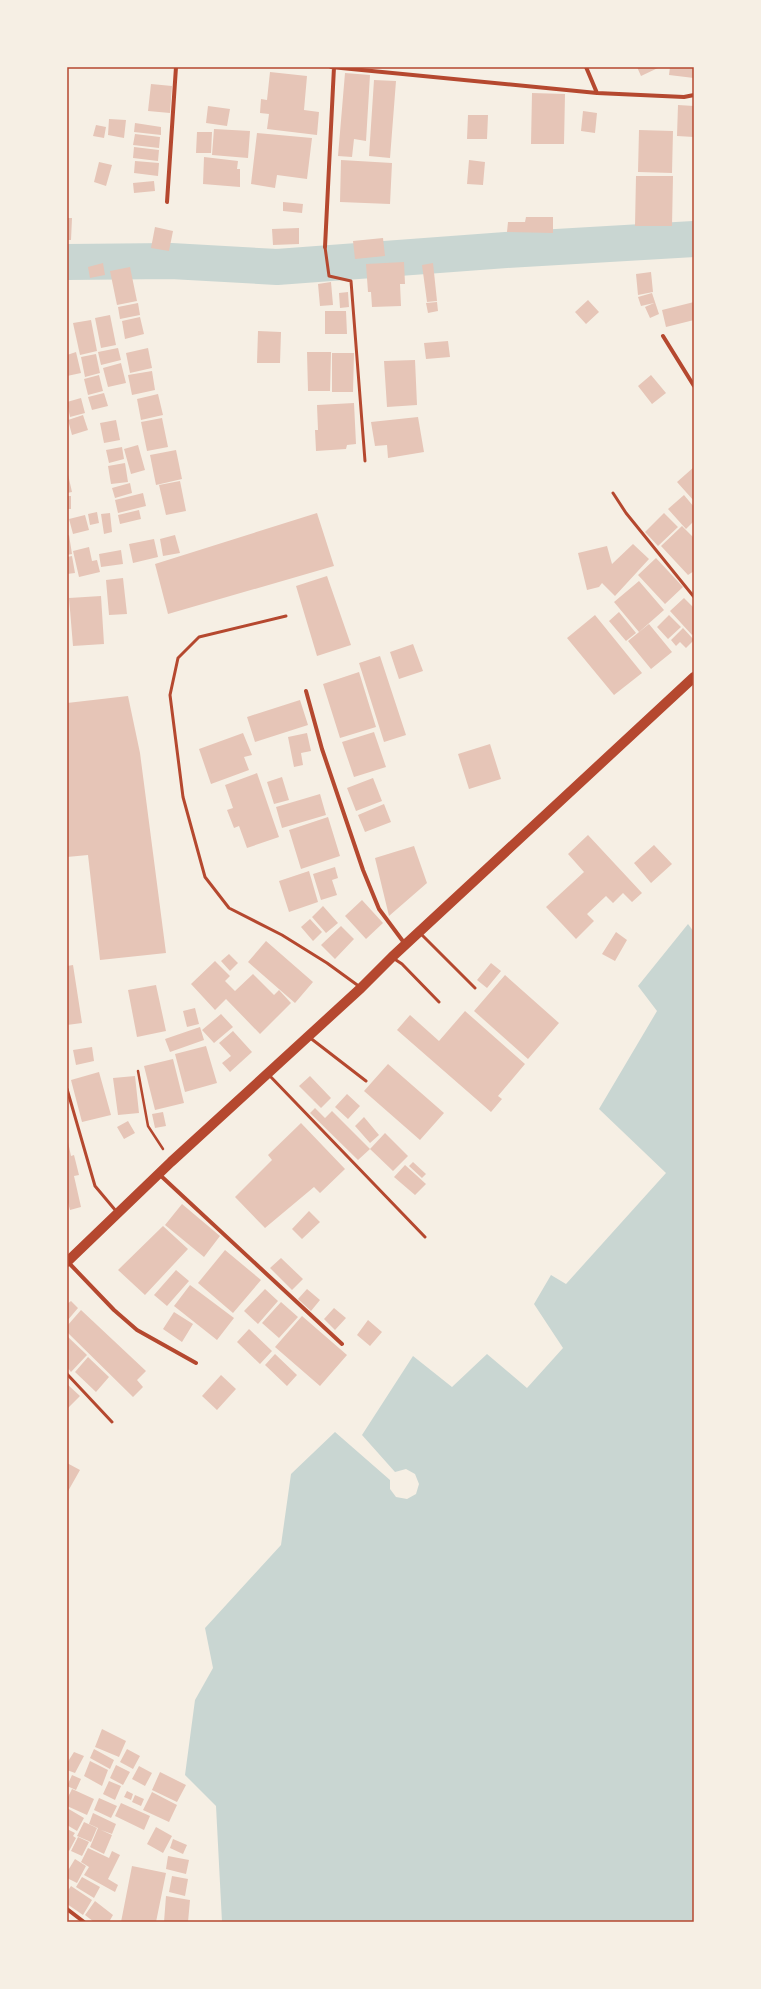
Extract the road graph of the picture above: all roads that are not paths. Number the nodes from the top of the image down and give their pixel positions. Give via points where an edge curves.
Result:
1 (176, 67) edge
2 (331, 67) edge
3 (334, 67) edge
4 (586, 67) edge
5 (597, 93) junction
6 (694, 94) edge
7 (167, 202) dead end
8 (325, 247) joint
9 (664, 336) dead end
10 (694, 386) edge
11 (365, 461) dead end
12 (613, 493) dead end
13 (694, 597) edge
14 (286, 616) dead end
15 (694, 677) edge
16 (306, 691) dead end
17 (419, 932) junction
18 (405, 945) junction
19 (392, 957) junction
20 (361, 988) junction
21 (475, 988) dead end
22 (438, 1002) dead end
23 (308, 1036) junction
24 (267, 1073) junction
25 (366, 1081) dead end
26 (67, 1089) edge
27 (160, 1174) junction
28 (117, 1212) junction
29 (425, 1236) dead end
30 (68, 1262) edge
31 (342, 1344) dead end
32 (196, 1363) dead end
33 (67, 1374) edge
34 (112, 1422) dead end
35 (67, 1910) edge
36 (84, 1922) edge

1 - 7 street
2 - 3 street
3 - 5 street
3 - 8 street
4 - 5 street
5 - 6 street via 684,97
8 - 11 lane via 330,276 352,281
9 - 10 street
12 - 13 lane via 626,513
14 - 20 lane via 199,637 178,658 170,694 184,797 205,877 229,908 282,935
15 - 17 main road
16 - 18 street via 322,749 363,870 379,909
17 - 18 main road
17 - 21 lane
18 - 19 main road
19 - 20 main road
19 - 22 lane
20 - 23 main road
23 - 24 main road
23 - 25 lane
24 - 27 main road
24 - 29 lane
26 - 28 lane via 95,1186
27 - 28 main road
27 - 31 street
28 - 30 main road
30 - 32 street via 137,1330
33 - 34 lane
35 - 36 street

